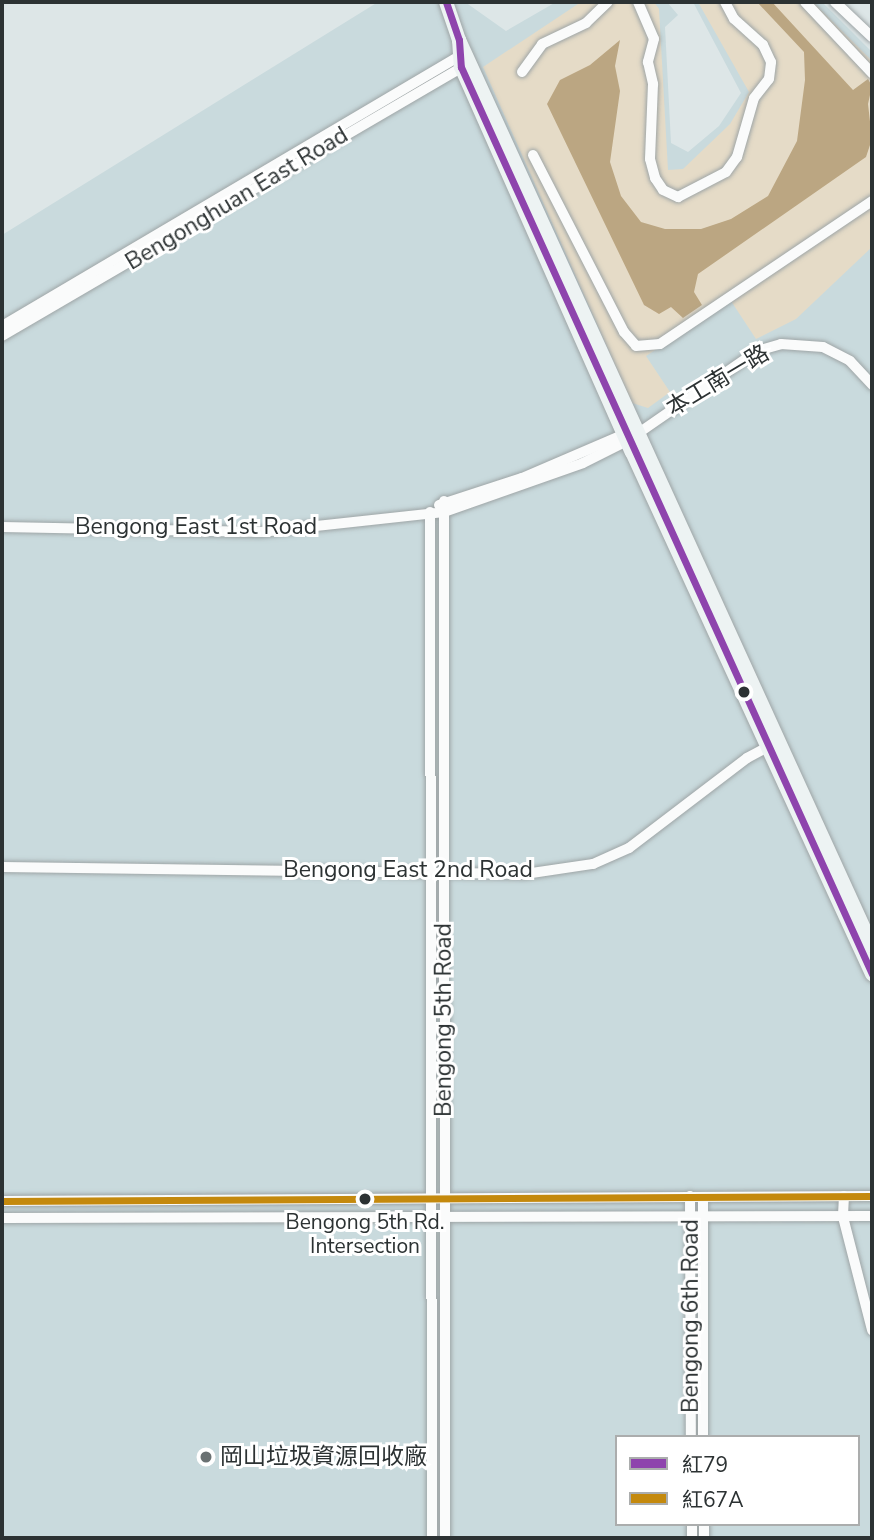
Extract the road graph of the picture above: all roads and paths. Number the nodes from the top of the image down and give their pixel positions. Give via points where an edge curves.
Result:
1 (446, 2) edge
2 (608, 2) edge
3 (638, 2) edge
4 (725, 2) edge
5 (805, 2) edge
6 (835, 2) edge
7 (872, 37) edge
8 (463, 56) junction
9 (522, 72) dead end
10 (872, 73) edge
11 (533, 155) dead end
12 (872, 201) edge
13 (2, 326) edge
14 (2, 336) edge
15 (872, 385) edge
16 (629, 436) junction
17 (444, 507) junction
18 (430, 512) junction
19 (2, 527) edge
20 (771, 745) junction
21 (2, 867) edge
22 (432, 871) junction
23 (444, 871) junction
24 (872, 946) edge
25 (872, 974) edge
26 (690, 1196) junction
27 (844, 1196) junction
28 (872, 1196) edge
29 (703, 1197) junction
30 (444, 1198) junction
31 (432, 1199) junction
32 (2, 1201) edge
33 (432, 1215) junction
34 (444, 1215) junction
35 (690, 1215) junction
36 (703, 1215) junction
37 (872, 1216) edge
38 (2, 1217) edge
39 (843, 1217) junction
40 (872, 1330) edge
41 (691, 1435) edge
42 (703, 1435) edge
43 (432, 1538) edge
44 (445, 1538) edge

1 - 8 main road
2 - 9 street via 586,23 542,44
3 - 4 street via 654,39 648,62 653,84 650,159 663,190 678,197 726,172 737,156 754,98 769,79 771,62 763,45 734,19
5 - 10 street
6 - 7 street
8 - 13 street, Bengonghuan East Road
8 - 14 street, Bengonghuan East Road
8 - 16 main road
11 - 12 street via 624,332 636,346 660,344
15 - 16 street, 本工南一路 via 850,360 823,347 781,344 757,351
16 - 17 street, Bengong East 1st Road
16 - 20 main road
17 - 18 street, Bengong East 1st Road
17 - 23 street, Bengong 5th Road
18 - 19 street, Bengong East 1st Road via 366,524 261,532
18 - 22 street, Bengong 5th Road
20 - 23 street, Bengong East 2nd Road via 629,848 593,864 525,874
20 - 24 main road
20 - 25 main road
21 - 22 street, Bengong East 2nd Road
22 - 23 street, Bengong East 2nd Road
22 - 31 street, Bengong 5th Road
23 - 30 street, Bengong 5th Road
26 - 29 street
26 - 30 street
26 - 35 street, Bengong 6th Road
27 - 28 street
27 - 29 street
27 - 39 street
29 - 36 street, Bengong 6th Road
30 - 31 street
30 - 34 street, Bengong 5th Road
31 - 32 street
31 - 33 street, Bengong 5th Road
33 - 34 street
33 - 38 street
33 - 43 street, Bengong 5th Road
34 - 35 street
34 - 44 street, Bengong 5th Road
35 - 36 street
35 - 41 street, Bengong 6th Road
36 - 39 street
36 - 42 street, Bengong 6th Road
37 - 39 street
39 - 40 street

